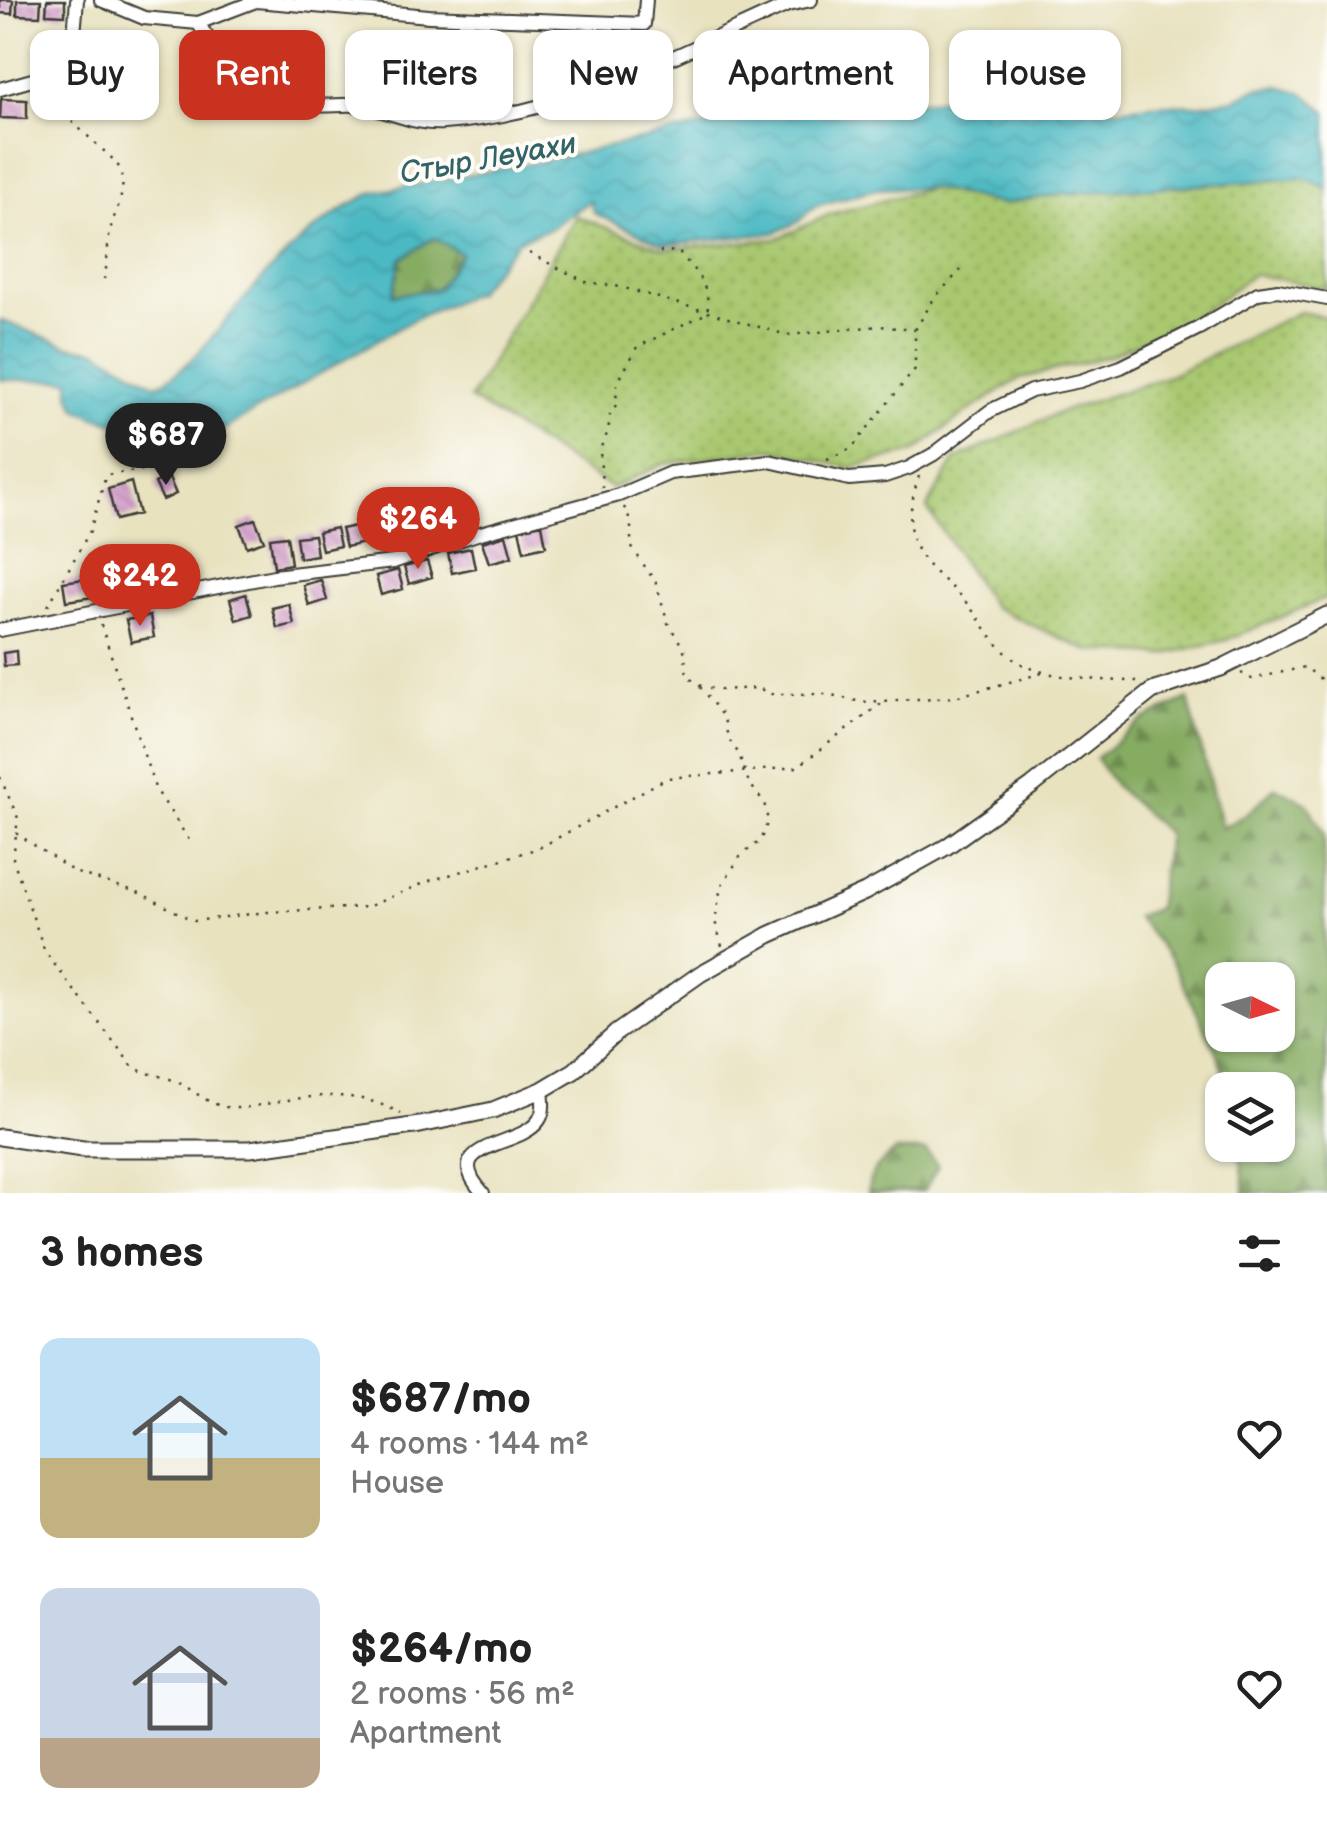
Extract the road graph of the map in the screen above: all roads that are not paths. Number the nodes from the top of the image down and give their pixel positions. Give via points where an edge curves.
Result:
1 (78, 0) edge
2 (101, 0) edge
3 (256, 0) edge
4 (430, 0) edge
5 (646, 0) edge
6 (811, 0) edge
7 (430, 16) junction
8 (198, 23) junction
9 (0, 89) edge
10 (1327, 299) edge
11 (1327, 615) edge
12 (0, 630) edge
13 (542, 1090) junction
14 (0, 1137) edge
15 (483, 1193) edge

1 - 9 street via 71,69
2 - 8 street via 144,18
3 - 7 street
3 - 8 street
4 - 7 street
5 - 7 street via 644,24
6 - 8 street via 556,101 441,124 265,94 222,60
10 - 12 street via 1258,293 1121,367 990,411 926,460 885,476 848,479 769,460 670,472 618,495 393,562 274,576
11 - 13 main road via 1227,665 1152,691 946,847 721,962
13 - 14 main road via 493,1110 420,1125 250,1149 83,1149
13 - 15 street via 538,1123 475,1153 470,1177

